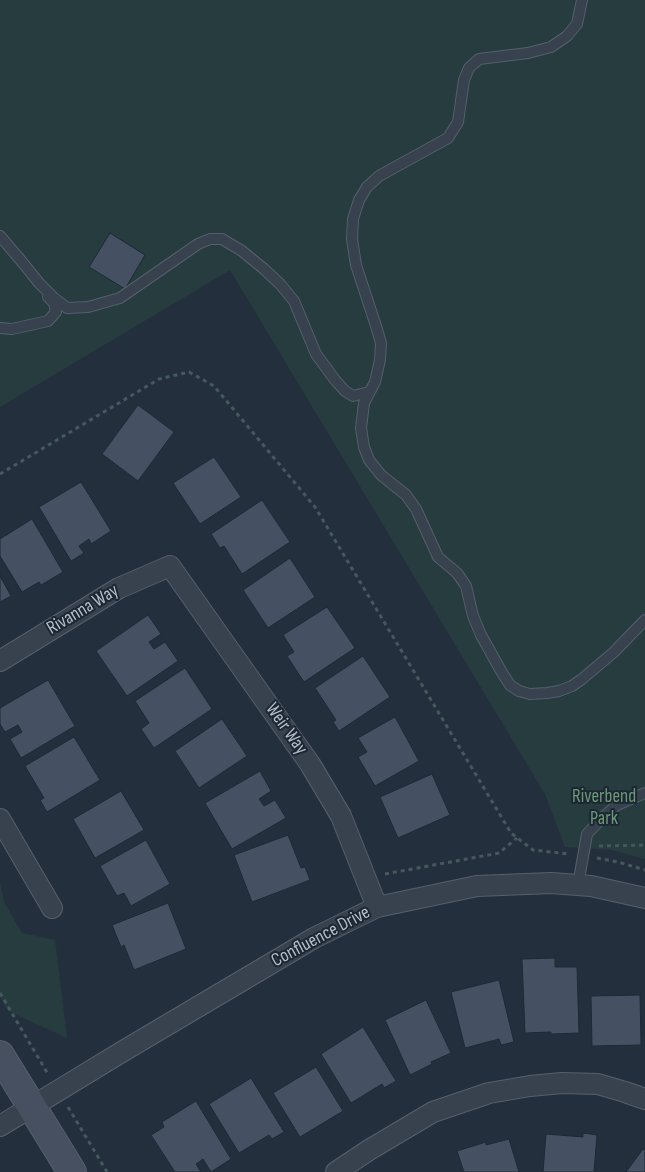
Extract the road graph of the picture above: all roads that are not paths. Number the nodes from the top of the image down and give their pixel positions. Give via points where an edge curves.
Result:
1 (582, 0) edge
2 (0, 236) edge
3 (0, 241) edge
4 (0, 328) edge
5 (370, 392) junction
6 (170, 566) joint
7 (645, 620) edge
8 (0, 661) edge
9 (645, 793) edge
10 (0, 819) edge
11 (578, 885) junction
12 (645, 898) edge
13 (377, 907) junction
14 (52, 908) dead end
15 (0, 1055) edge
16 (645, 1099) edge
17 (32, 1107) junction
18 (0, 1126) edge
19 (72, 1172) edge
20 (336, 1172) edge

1 - 5 lane via 577,24 551,47 479,59 469,68 464,80 458,122 448,138 379,176 359,200 352,239 356,265 380,343 380,360
2 - 5 lane via 38,282 67,308 88,308 120,298 198,244 222,239 264,269 294,301 316,354 345,391 353,396
3 - 4 lane via 54,303 56,312 48,321 12,329
5 - 7 lane via 364,403 361,428 369,460 381,475 406,495 438,557 457,573 466,586 481,635 510,685 530,694 572,686 614,652
6 - 8 street, Rivanna Way via 119,588
6 - 13 street, Weir Way via 310,764 341,816
9 - 11 lane via 616,805 586,834
10 - 14 street
11 - 12 street, Confluence Drive
11 - 13 street, Confluence Drive via 477,886
13 - 17 street, Confluence Drive via 314,938
15 - 17 street
16 - 20 street via 598,1084 546,1084 489,1093 433,1112
17 - 18 street, Confluence Drive
17 - 19 street

